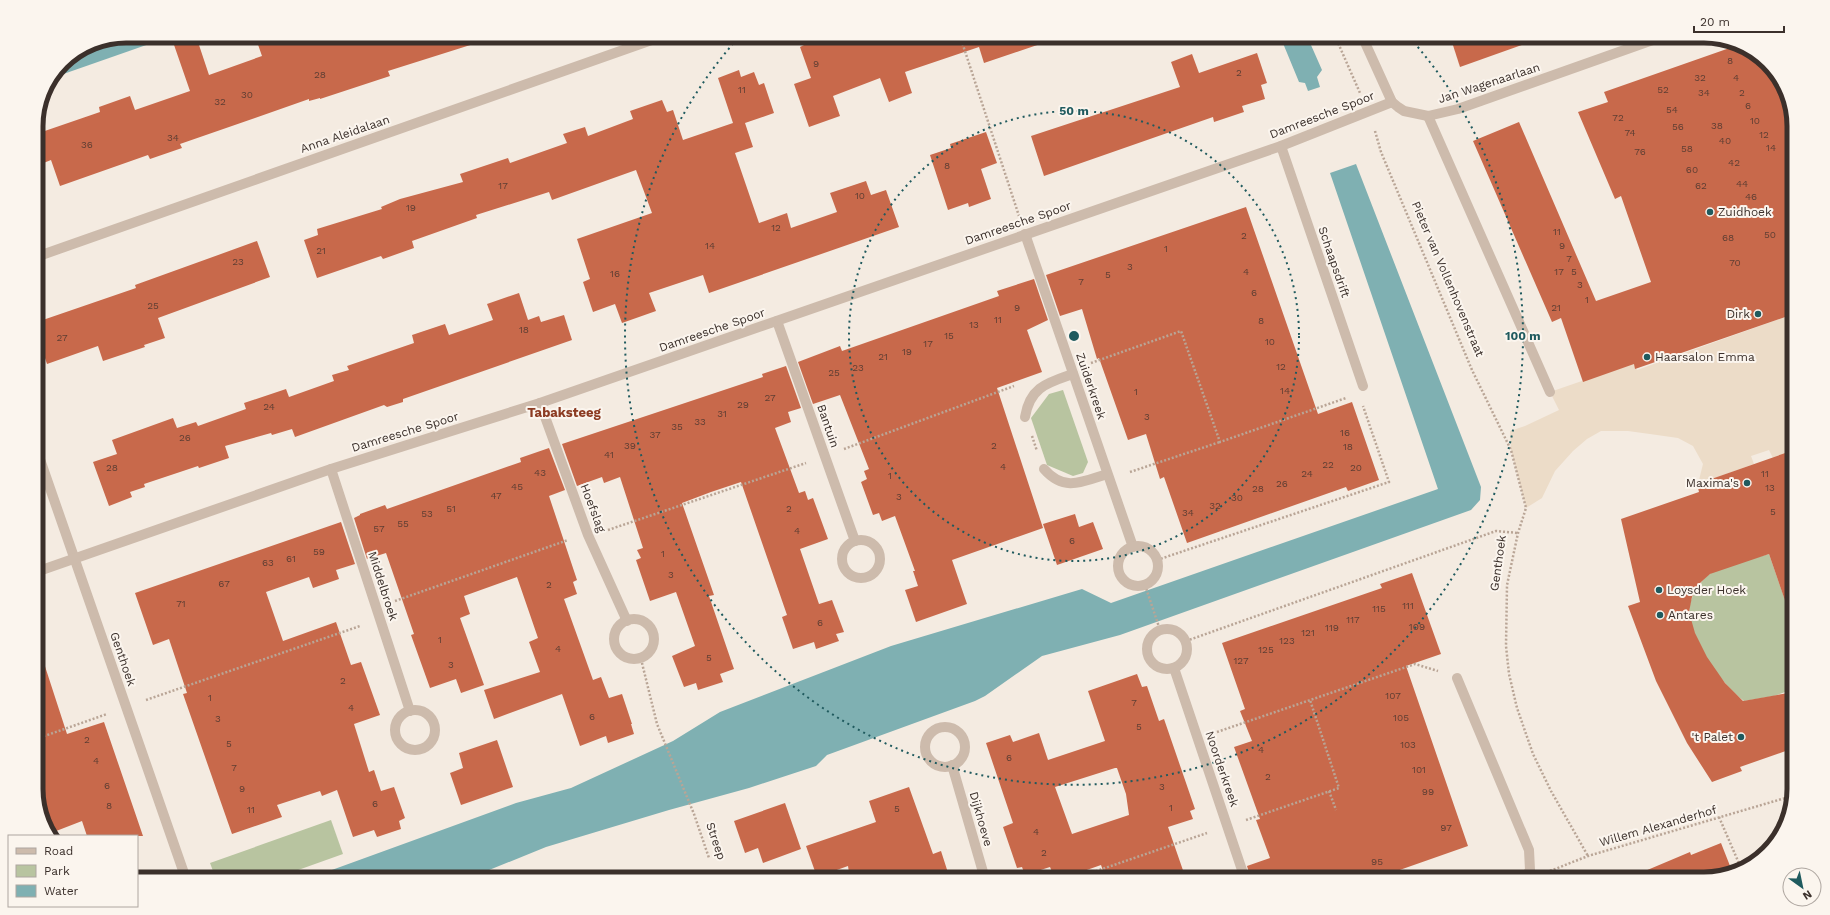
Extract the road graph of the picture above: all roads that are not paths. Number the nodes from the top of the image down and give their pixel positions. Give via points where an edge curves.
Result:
1 (643, 43) edge
2 (1365, 43) edge
3 (1644, 43) edge
4 (1392, 102) junction
5 (1428, 116) junction
6 (1281, 146) junction
7 (1025, 234) junction
8 (43, 255) edge
9 (777, 320) junction
10 (1072, 370) junction
11 (1361, 390) road end
12 (1550, 392) dead end
13 (540, 404) junction
14 (1025, 417) road end
15 (43, 468) edge
16 (331, 469) junction
17 (1044, 469) road end
18 (1108, 476) junction
19 (855, 541) dead end
20 (1133, 547) junction
21 (74, 558) junction
22 (43, 569) edge
23 (627, 620) junction
24 (1174, 668) junction
25 (1457, 678) road end
26 (410, 711) dead end
27 (952, 766) dead end
28 (184, 872) edge
29 (984, 872) edge
30 (1243, 872) edge
31 (1529, 872) edge

1 - 8 street, Anna Aleidalaan
2 - 4 street
3 - 5 street, Jan Wagenaarlaan via 1458,109
4 - 5 street, Jan Wagenaarlaan via 1404,111
4 - 6 street, Damreesche Spoor
5 - 12 street
6 - 7 street, Damreesche Spoor
6 - 11 street, Schaapsdrift
7 - 9 street, Damreesche Spoor
7 - 10 street, Zuiderkreek
9 - 13 street, Damreesche Spoor
9 - 19 street, Bantuin
10 - 14 street via 1034,393 1027,405
10 - 18 street, Zuiderkreek
13 - 16 street, Damreesche Spoor
13 - 23 street, Hoefslag via 588,534
15 - 21 street, Genthoek
16 - 21 street, Damreesche Spoor
16 - 26 street, Middelbroek
17 - 18 street via 1052,478 1064,483 1077,484
18 - 20 street, Zuiderkreek
20 - 20 street via 1122,554 1119,572 1122,578 1133,585 1145,585 1158,570 1157,560 1152,551
21 - 22 street, Damreesche Spoor
21 - 28 street, Genthoek
23 - 23 street via 640,620 654,636 651,649 641,658 628,659 615,647 613,641 617,628
24 - 24 street via 1185,659 1186,641 1174,630 1160,630 1150,638 1146,650 1148,656 1155,666 1162,669
24 - 30 street, Noorderkreek
25 - 31 street via 1529,850
27 - 29 street, Dijkhoeve

